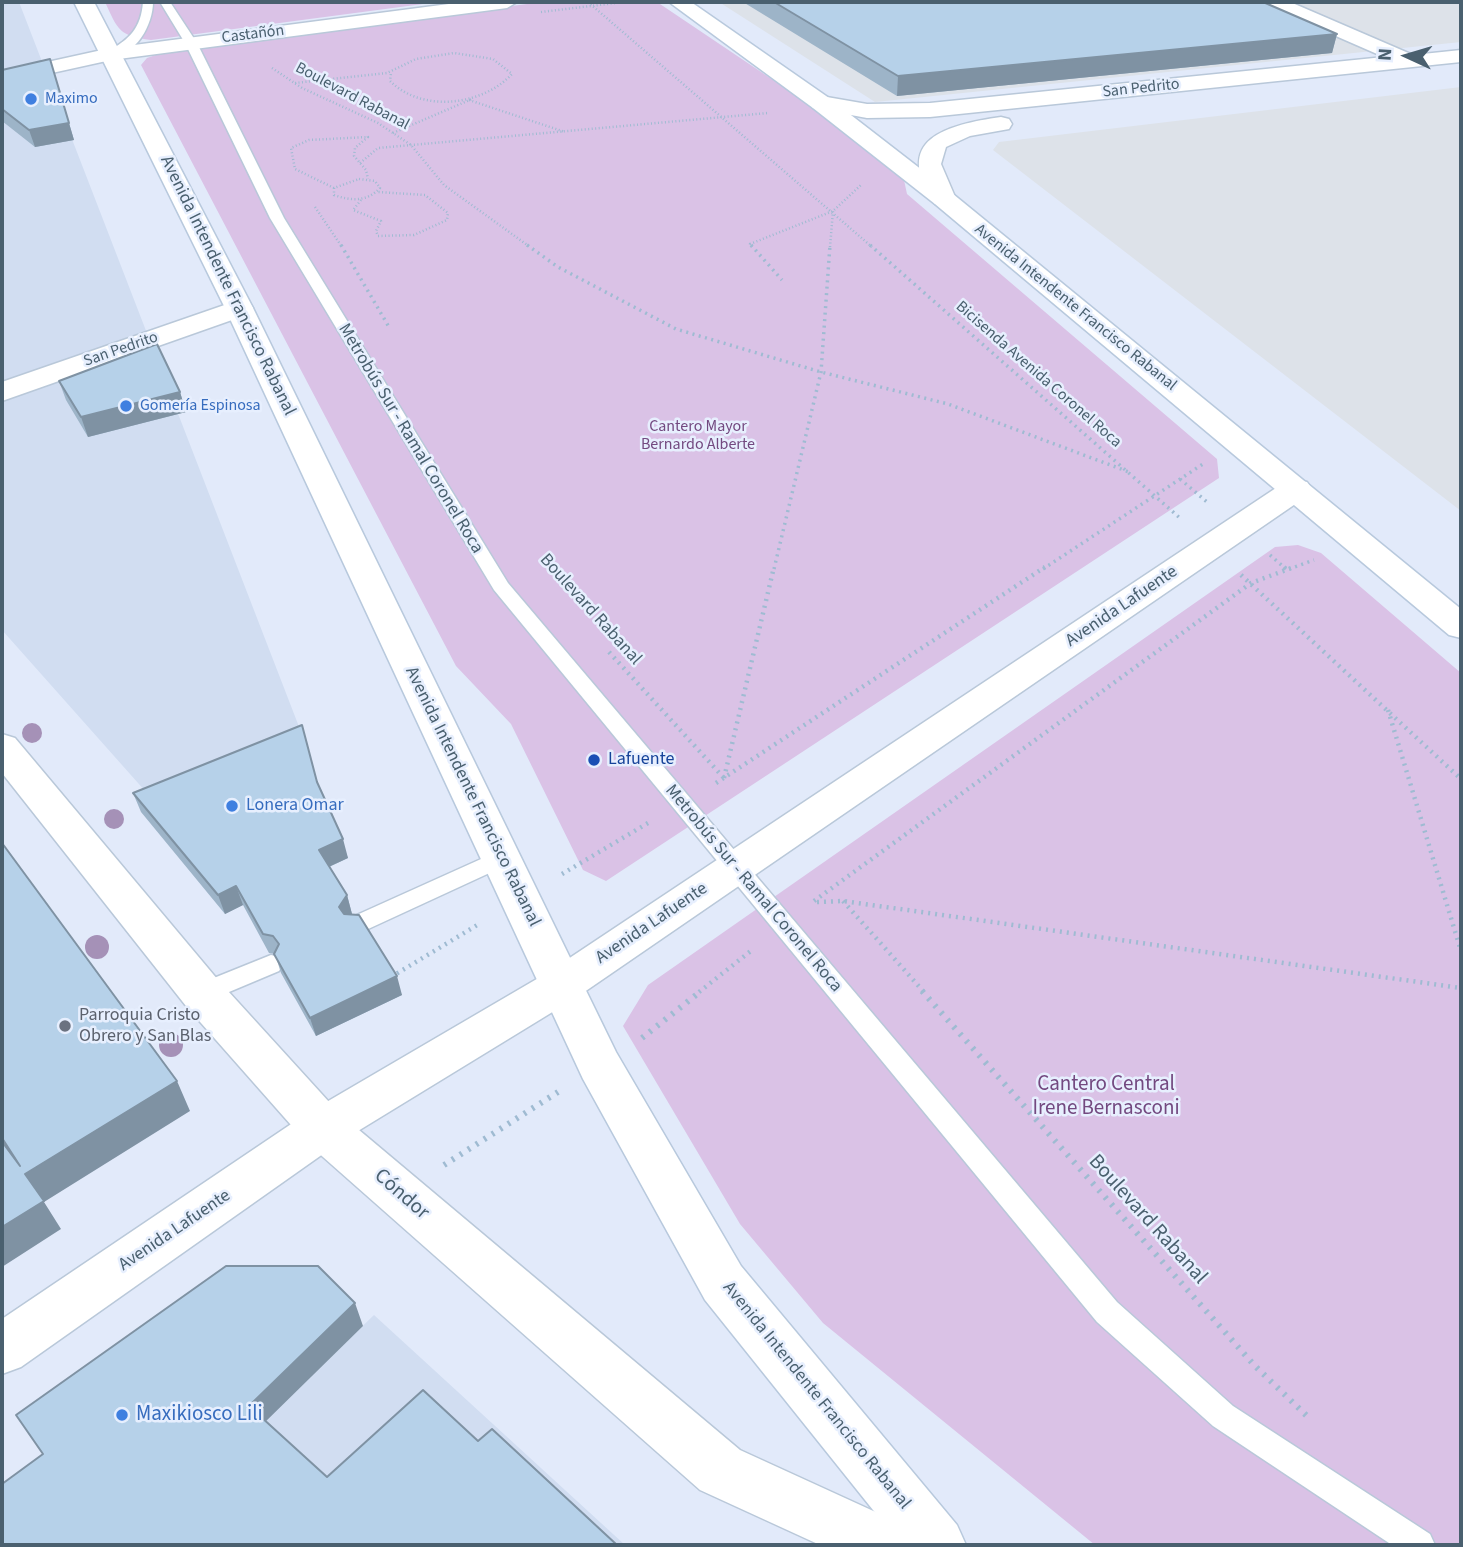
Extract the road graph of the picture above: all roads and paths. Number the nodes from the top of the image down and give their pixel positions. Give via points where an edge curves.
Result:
1 (84, 2) edge
2 (148, 2) edge
3 (165, 2) edge
4 (507, 2) edge
5 (588, 2) edge
6 (679, 2) edge
7 (1274, 2) edge
8 (191, 43) junction
9 (111, 54) junction
10 (1461, 56) edge
11 (1412, 62) junction
12 (266, 64) dead end
13 (391, 73) junction
14 (1456, 76) edge
15 (2, 78) edge
16 (294, 83) junction
17 (475, 97) junction
18 (469, 100) junction
19 (821, 103) junction
20 (773, 113) dead end
21 (724, 116) junction
22 (393, 133) junction
23 (568, 133) junction
24 (411, 145) junction
25 (360, 163) junction
26 (901, 166) junction
27 (368, 179) junction
28 (334, 188) junction
29 (378, 192) junction
30 (362, 199) junction
31 (944, 199) junction
32 (313, 204) dead end
33 (833, 211) junction
34 (782, 280) dead end
35 (239, 308) junction
36 (394, 335) dead end
37 (821, 372) junction
38 (2, 392) edge
39 (1247, 449) junction
40 (1134, 474) junction
41 (1296, 489) junction
42 (1156, 495) junction
43 (1211, 547) junction
44 (1366, 548) junction
45 (1251, 583) junction
46 (1461, 627) edge
47 (602, 644) dead end
48 (1387, 709) junction
49 (2, 747) edge
50 (1461, 779) edge
51 (501, 858) junction
52 (737, 867) junction
53 (843, 901) junction
54 (813, 902) junction
55 (358, 924) edge
56 (783, 924) junction
57 (1461, 951) edge
58 (271, 964) edge
59 (562, 985) junction
60 (1461, 989) edge
61 (202, 993) junction
62 (599, 1065) junction
63 (323, 1128) junction
64 (399, 1193) junction
65 (2, 1349) edge
66 (1312, 1420) dead end
67 (884, 1545) edge
68 (937, 1545) edge
69 (1419, 1545) edge

1 - 9 street, Avenida Intendente Francisco Rabanal
2 - 9 lane via 148,19 141,33
3 - 8 lane, Metrobús Sur - Ramal Coronel Roca
4 - 8 street, Castañón
5 - 21 path, Bicisenda Avenida Coronel Roca
6 - 19 street, Avenida Intendente Francisco Rabanal
7 - 11 street
8 - 9 street, Castañón
8 - 52 lane, Metrobús Sur - Ramal Coronel Roca via 276,218 484,560
9 - 15 street, Castañón
9 - 35 street, Avenida Intendente Francisco Rabanal
10 - 11 street, San Pedrito
11 - 14 street
11 - 19 street, San Pedrito via 930,110 867,111
12 - 16 path, Boulevard Rabanal
13 - 16 path
13 - 17 path via 395,89 409,97
13 - 17 path via 415,59 454,54 505,65 512,74 506,83
14 - 31 street, San Pedrito via 957,132 936,144 926,160 930,178
16 - 22 path, Boulevard Rabanal
17 - 18 path
18 - 22 path
18 - 23 path
19 - 26 street, Avenida Intendente Francisco Rabanal
20 - 21 path, Boulevard Rabanal
21 - 23 path, Boulevard Rabanal
21 - 33 path, Bicisenda Avenida Coronel Roca
22 - 24 path, Boulevard Rabanal
23 - 24 path, Boulevard Rabanal
24 - 25 path via 378,148
24 - 37 path, Boulevard Rabanal via 444,185 558,267 676,329
25 - 27 path
25 - 28 path via 355,148 368,137 309,140 291,148 295,169
26 - 31 street, Avenida Intendente Francisco Rabanal
26 - 33 path via 865,181
27 - 28 path
27 - 29 path via 380,184
28 - 30 path via 334,195 341,198
29 - 30 path
29 - 30 path via 435,197 448,213 447,220 428,230 378,236 381,221 353,210
31 - 39 street, Avenida Intendente Francisco Rabanal
32 - 36 path
33 - 34 path via 750,244
33 - 37 path, Boulevard Rabanal
33 - 40 path, Bicisenda Avenida Coronel Roca
35 - 38 street, San Pedrito
35 - 51 street, Avenida Intendente Francisco Rabanal
37 - 40 path, Boulevard Rabanal via 948,404
37 - 47 path, Boulevard Rabanal via 724,778
39 - 41 street, Avenida Intendente Francisco Rabanal
39 - 42 path via 1201,464
40 - 42 path, Bicisenda Avenida Coronel Roca
41 - 43 street, Avenida Lafuente
41 - 44 street, Avenida Intendente Francisco Rabanal
42 - 43 path, Bicisenda Avenida Coronel Roca
43 - 45 path, Bicisenda Avenida Coronel Roca
43 - 52 street, Avenida Lafuente
44 - 45 path
44 - 46 street, Avenida Intendente Francisco Rabanal
45 - 48 path, Bicisenda Avenida Coronel Roca
45 - 54 path
48 - 50 path, Bicisenda Avenida Coronel Roca
48 - 57 path
49 - 61 street, Cóndor
51 - 55 lane
51 - 59 street, Avenida Intendente Francisco Rabanal
52 - 56 lane, Metrobús Sur - Ramal Coronel Roca
52 - 59 street, Avenida Lafuente
53 - 54 path
53 - 60 path
53 - 66 path, Boulevard Rabanal via 1255,1366
54 - 56 path
56 - 62 path via 652,1032
56 - 69 lane, Metrobús Sur - Ramal Coronel Roca via 1107,1312 1223,1416
58 - 61 lane
59 - 62 street, Avenida Intendente Francisco Rabanal
59 - 63 street, Avenida Lafuente
61 - 63 street, Cóndor
62 - 64 path
62 - 68 street, Avenida Intendente Francisco Rabanal via 723,1283
63 - 64 street, Cóndor
63 - 65 street, Avenida Lafuente
64 - 67 street, Cóndor via 720,1470

